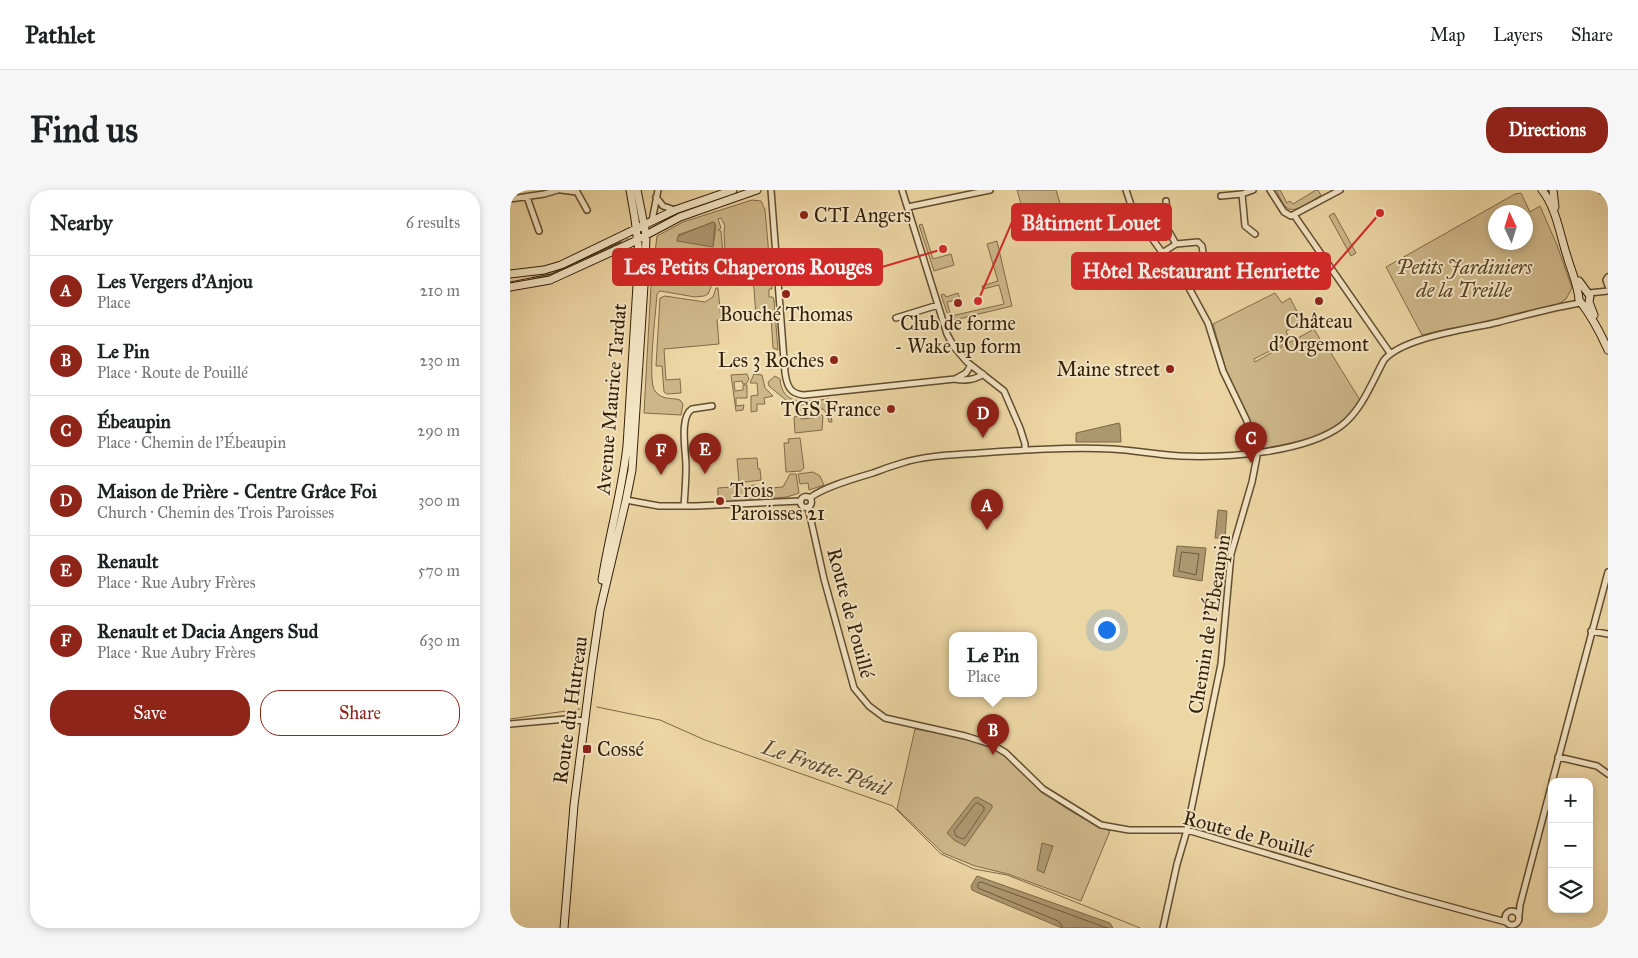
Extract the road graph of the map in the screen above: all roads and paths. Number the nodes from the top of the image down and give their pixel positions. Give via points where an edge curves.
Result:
1 (560, 190) edge
2 (630, 190) edge
3 (637, 190) edge
4 (658, 190) edge
5 (733, 190) edge
6 (757, 190) edge
7 (771, 190) edge
8 (902, 190) edge
9 (990, 190) edge
10 (1126, 190) edge
11 (1253, 190) edge
12 (1270, 190) edge
13 (1340, 190) edge
14 (1542, 190) edge
15 (1553, 190) edge
16 (1603, 190) edge
17 (1608, 192) edge
18 (1242, 194) junction
19 (1221, 196) dead end
20 (527, 197) junction
21 (656, 197) junction
22 (510, 200) edge
23 (1166, 201) dead end
24 (908, 207) junction
25 (587, 210) dead end
26 (675, 210) junction
27 (1294, 215) junction
28 (652, 221) junction
29 (640, 226) junction
30 (1168, 230) junction
31 (539, 231) dead end
32 (1255, 234) dead end
33 (646, 235) junction
34 (1152, 238) junction
35 (638, 239) junction
36 (1176, 244) junction
37 (614, 250) junction
38 (1162, 253) junction
39 (1204, 259) dead end
40 (638, 269) junction
41 (510, 274) edge
42 (1608, 277) edge
43 (1608, 286) edge
44 (510, 287) edge
45 (1608, 292) edge
46 (1584, 298) junction
47 (938, 305) junction
48 (896, 318) dead end
49 (1608, 350) edge
50 (1390, 353) junction
51 (971, 365) junction
52 (983, 374) junction
53 (955, 379) junction
54 (712, 406) dead end
55 (1025, 450) junction
56 (1256, 453) junction
57 (810, 498) junction
58 (626, 500) junction
59 (801, 501) junction
60 (684, 506) junction
61 (808, 507) junction
62 (1608, 572) edge
63 (600, 610) junction
64 (1591, 631) junction
65 (1608, 634) edge
66 (584, 721) junction
67 (510, 724) edge
68 (1558, 757) junction
69 (1608, 774) edge
70 (1553, 778) edge
71 (1548, 797) edge
72 (1187, 830) junction
73 (1520, 905) junction
74 (1513, 910) junction
75 (1505, 915) junction
76 (1519, 915) junction
77 (1498, 919) junction
78 (1519, 921) junction
79 (1511, 925) edge
80 (564, 928) edge
81 (1163, 928) edge
82 (1519, 928) edge

1 - 20 street
1 - 25 street via 577,192
2 - 29 street, Avenue Maurice Tardat
3 - 29 street, Avenue Maurice Tardat
4 - 21 street
5 - 26 street
6 - 33 street via 700,209
7 - 53 street via 785,373 791,390 804,395
8 - 24 street
9 - 24 street
10 - 34 street via 1135,212
11 - 18 street
12 - 27 street via 1284,212 1288,216
13 - 27 street
14 - 46 street via 1548,198
15 - 46 street via 1556,212
16 - 17 highway
18 - 19 street
18 - 32 street via 1245,226
20 - 22 street
20 - 31 street
21 - 26 street via 663,206
21 - 28 street
23 - 30 street
24 - 47 street
26 - 28 street
27 - 50 street
28 - 29 street
28 - 33 street
29 - 33 street, Avenue Maurice Tardat
29 - 35 street, Avenue Maurice Tardat
29 - 41 street via 561,265
30 - 34 street
30 - 36 street
33 - 35 street
33 - 58 street, Avenue Maurice Tardat via 639,383 631,478
34 - 38 street
35 - 37 street
35 - 40 street, Avenue Maurice Tardat
36 - 38 street
36 - 39 street via 1198,242
37 - 40 street via 630,255
37 - 44 street via 550,280
38 - 56 street via 1182,275 1208,323 1223,371 1254,440
40 - 63 street, Avenue Maurice Tardat via 624,475 606,556
42 - 43 street
45 - 46 street
46 - 49 street
46 - 50 street via 1560,308 1442,334
47 - 48 street
47 - 51 street via 950,340
50 - 56 street via 1358,409 1343,424 1305,442
51 - 52 street
51 - 53 street via 966,373
52 - 53 street via 972,379
52 - 55 street via 1006,393
54 - 60 street via 692,409 686,416
55 - 56 street via 1112,449 1178,456
55 - 57 street via 926,457 840,484
56 - 72 street, Chemin de l'Ébeaupin via 1252,482 1231,554 1221,664
57 - 59 street via 804,497
57 - 61 street via 812,503
58 - 60 street via 659,506
58 - 63 street, Route du Hutreau
59 - 60 street
59 - 61 street
61 - 72 street, Route de Pouillé via 854,688 876,712 900,723 996,746 1043,789 1101,825 1129,830
62 - 64 street
63 - 66 street, Route du Hutreau
64 - 65 street
64 - 68 street
66 - 67 street via 566,719
66 - 80 street, Route du Hutreau
68 - 69 street via 1596,766
68 - 70 street
71 - 73 street
72 - 77 street, Route de Pouillé
72 - 81 street, Chemin de l'Ébeaupin
73 - 74 street
73 - 76 street
74 - 75 street
74 - 76 street
75 - 77 street
75 - 79 street
76 - 78 street
77 - 79 street, Route de Pouillé
78 - 79 street
78 - 82 street

